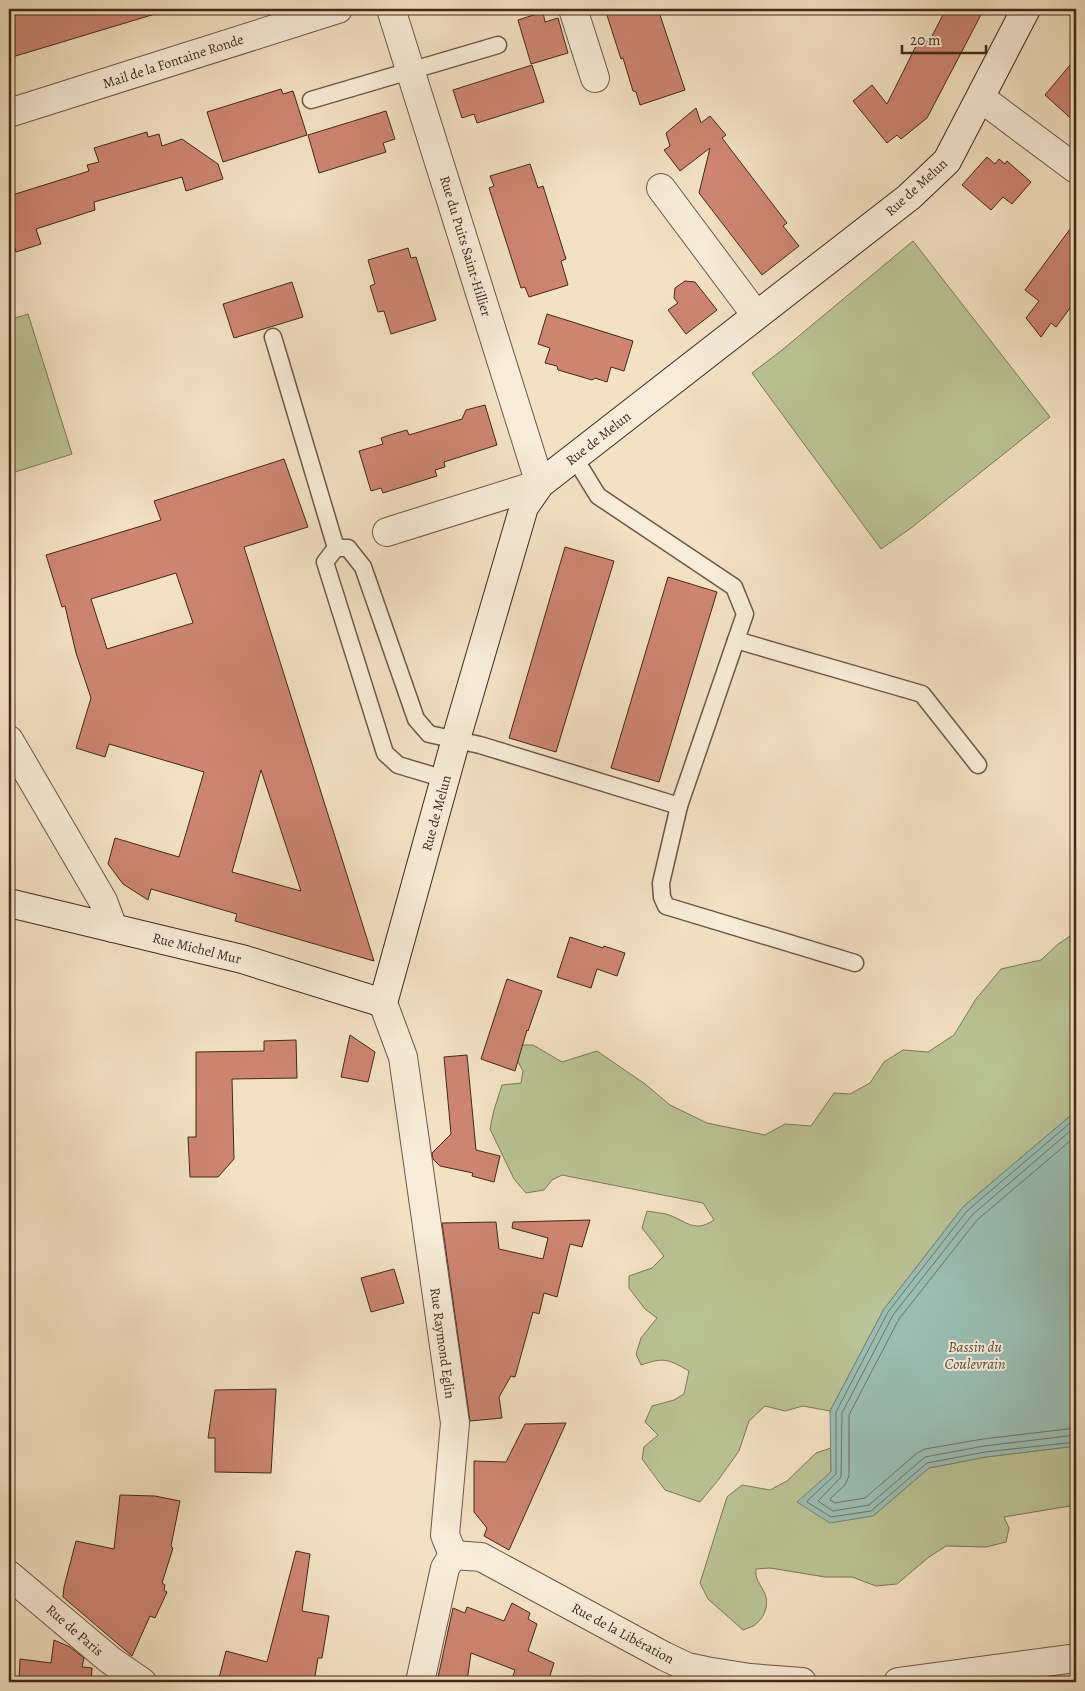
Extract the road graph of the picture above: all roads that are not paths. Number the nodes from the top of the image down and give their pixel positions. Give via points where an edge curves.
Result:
1 (338, 9) edge
2 (390, 9) edge
3 (573, 9) edge
4 (1026, 9) edge
5 (498, 45) dead end
6 (411, 71) junction
7 (595, 78) dead end
8 (981, 98) junction
9 (311, 100) dead end
10 (9, 113) edge
11 (1076, 169) edge
12 (661, 188) dead end
13 (756, 315) junction
14 (273, 337) dead end
15 (574, 457) junction
16 (540, 484) junction
17 (387, 532) dead end
18 (336, 548) junction
19 (736, 640) junction
20 (456, 739) junction
21 (9, 740) edge
22 (978, 765) dead end
23 (445, 780) junction
24 (679, 806) junction
25 (9, 904) edge
26 (113, 928) junction
27 (855, 963) dead end
28 (383, 1003) junction
29 (453, 1555) junction
30 (9, 1575) edge
31 (1076, 1658) edge
32 (704, 1677) edge
33 (142, 1682) edge
34 (420, 1682) edge
35 (802, 1682) edge
36 (898, 1682) edge

1 - 10 street, Mail de la Fontaine Ronde
2 - 6 street, Rue du Puits Saint-Hillier
3 - 7 street
4 - 8 street, Rue de Melun
5 - 6 lane
6 - 9 lane
6 - 16 street, Rue du Puits Saint-Hillier
8 - 11 street
8 - 13 street, Rue de Melun via 947,161 909,196
12 - 13 street
13 - 15 street, Rue de Melun
14 - 18 lane
15 - 16 street, Rue de Melun
15 - 19 lane via 598,496 734,587 745,614
16 - 17 street
16 - 20 street, Rue de Melun via 524,507
18 - 20 lane via 348,548 363,568 416,719 429,734
18 - 23 lane via 325,562 385,753 398,765
19 - 22 lane via 922,694
19 - 24 lane
20 - 23 street, Rue de Melun
20 - 24 lane
21 - 26 street via 104,901
23 - 28 street, Rue de Melun
24 - 27 lane via 661,883 666,906
25 - 26 street, Rue Michel Mur
26 - 28 street, Rue Michel Mur via 242,959
28 - 29 street, Rue Raymond Eglin via 404,1057 455,1423 445,1535
29 - 32 street, Rue de la Libération via 481,1557
29 - 34 street via 446,1568
30 - 33 street, Rue de Paris via 110,1660
31 - 36 street
32 - 35 street, Rue de la Libération

